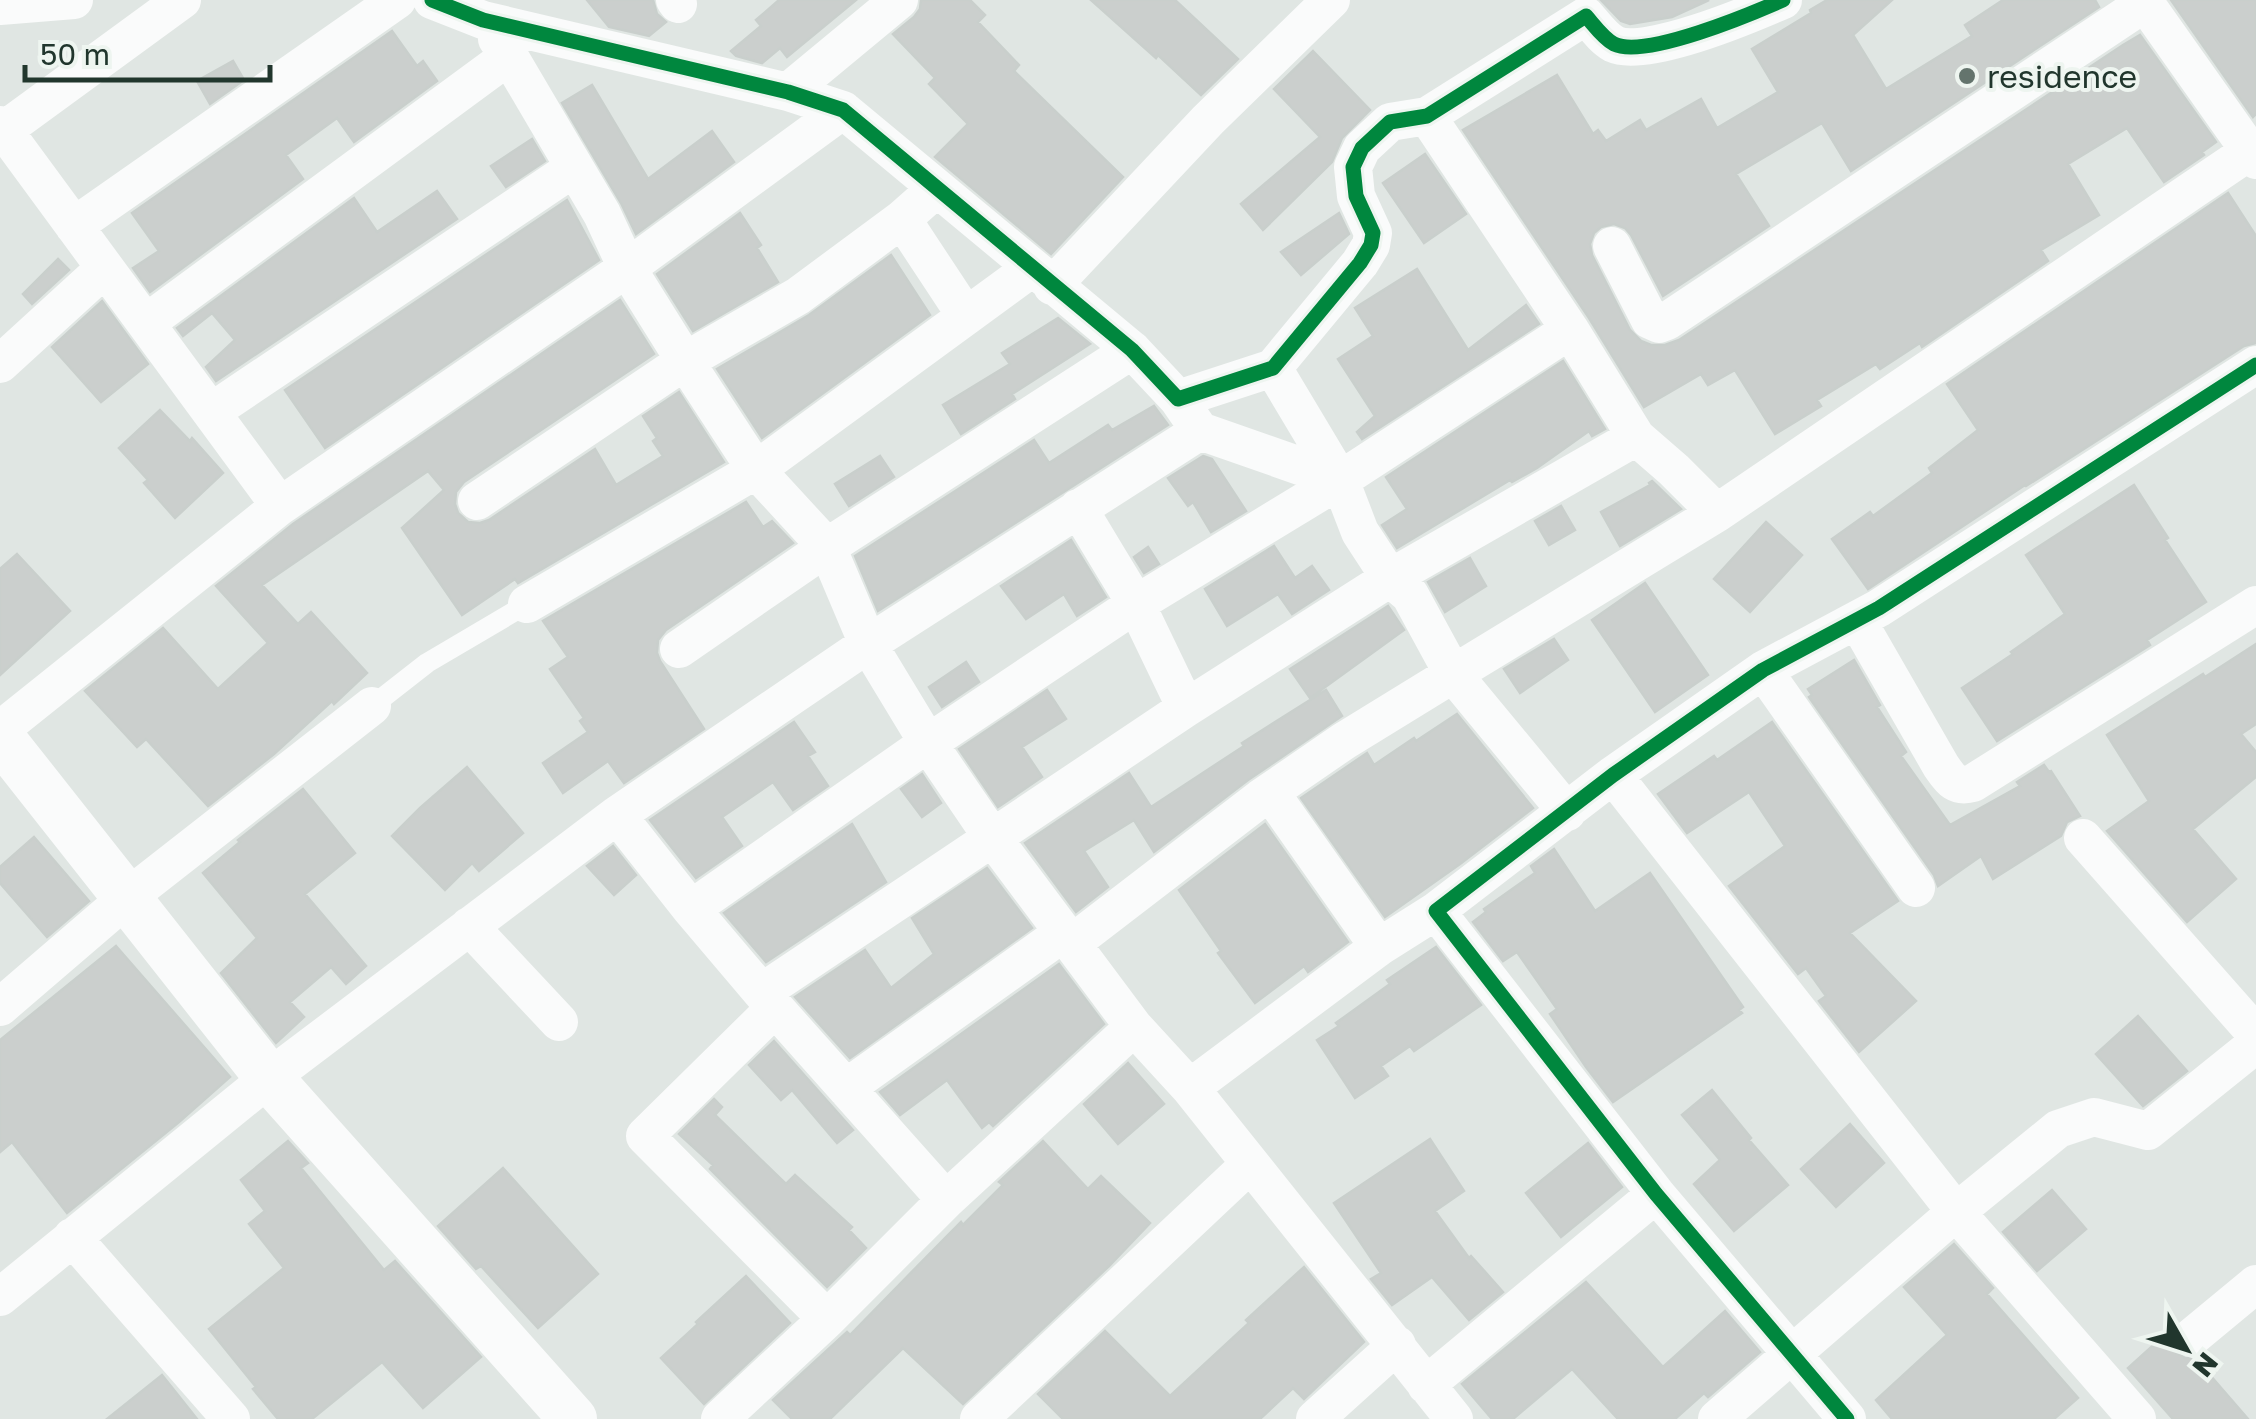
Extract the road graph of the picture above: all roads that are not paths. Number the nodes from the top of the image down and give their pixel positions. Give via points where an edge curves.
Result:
1 (74, 0) edge
2 (182, 0) edge
3 (397, 0) edge
4 (432, 0) edge
5 (898, 0) edge
6 (1331, 0) edge
7 (1783, 0) edge
8 (2144, 1) edge
9 (0, 6) edge
10 (1579, 8) edge
11 (483, 20) junction
12 (509, 56) junction
13 (788, 92) junction
14 (843, 110) junction
15 (1426, 116) junction
16 (2, 128) edge
17 (2253, 155) edge
18 (574, 168) junction
19 (936, 188) junction
20 (902, 218) junction
21 (74, 226) junction
22 (1612, 246) dead end
23 (105, 268) junction
24 (628, 268) junction
25 (1042, 277) junction
26 (966, 316) junction
27 (146, 324) junction
28 (1570, 330) junction
29 (1132, 350) junction
30 (685, 361) junction
31 (0, 364) edge
32 (2256, 365) edge
33 (1272, 368) junction
34 (1178, 399) junction
35 (211, 412) junction
36 (1200, 432) junction
37 (1636, 437) junction
38 (756, 470) junction
39 (1340, 480) junction
40 (477, 501) dead end
41 (280, 506) junction
42 (1078, 508) junction
43 (1718, 512) junction
44 (828, 547) junction
45 (1390, 578) junction
46 (526, 604) joint
47 (1136, 604) junction
48 (2256, 605) edge
49 (1858, 620) junction
50 (868, 644) junction
51 (679, 649) dead end
52 (1763, 670) junction
53 (1452, 674) junction
54 (372, 706) joint
55 (1186, 708) junction
56 (0, 733) edge
57 (928, 743) junction
58 (1613, 774) junction
59 (1270, 792) junction
60 (1567, 812) junction
61 (618, 815) junction
62 (992, 837) junction
63 (2084, 838) dead end
64 (1916, 888) dead end
65 (128, 898) junction
66 (690, 908) junction
67 (1436, 911) junction
68 (470, 926) junction
69 (1067, 938) junction
70 (1379, 948) junction
71 (768, 1000) junction
72 (0, 1007) edge
73 (559, 1022) dead end
74 (1134, 1027) junction
75 (2256, 1034) edge
76 (2256, 1044) edge
77 (268, 1078) junction
78 (846, 1088) junction
79 (1190, 1088) junction
80 (1250, 1164) junction
81 (1656, 1194) junction
82 (946, 1200) junction
83 (1956, 1212) junction
84 (72, 1237) junction
85 (2256, 1284) edge
86 (0, 1296) edge
87 (827, 1319) junction
88 (2192, 1337) dead end
89 (1397, 1345) junction
90 (1790, 1353) junction
91 (1426, 1385) junction
92 (231, 1419) edge
93 (573, 1419) edge
94 (720, 1419) edge
95 (979, 1419) edge
96 (1315, 1419) edge
97 (1454, 1419) edge
98 (1717, 1419) edge
99 (1847, 1419) edge
100 (2137, 1419) edge

1 - 9 street
2 - 16 street
3 - 21 street
4 - 11 street
5 - 13 street
6 - 25 street
7 - 10 street via 1733,22 1633,47 1616,46
8 - 17 street
8 - 22 street via 1667,322 1650,320
10 - 15 street
11 - 12 street
11 - 13 street
12 - 18 street
12 - 27 street
13 - 14 street
14 - 19 street
14 - 24 street
15 - 28 street
15 - 33 street via 1390,122 1362,148 1353,167 1356,196 1374,233 1371,245
16 - 21 street
17 - 43 street
18 - 24 street
18 - 35 street
19 - 20 street
19 - 25 street
20 - 26 street
20 - 30 street via 798,296
21 - 23 street
23 - 27 street
23 - 31 street
24 - 30 street
24 - 41 street
25 - 26 street
25 - 29 street
26 - 38 street
27 - 35 street
28 - 37 street
28 - 39 street
29 - 34 street
29 - 44 street
30 - 38 street
30 - 40 street
32 - 49 street
33 - 34 street
33 - 39 street
34 - 36 street
35 - 41 street
36 - 39 street
36 - 42 street
37 - 43 street
37 - 45 street
38 - 44 street
38 - 46 street
39 - 45 street via 1360,532
39 - 47 street
41 - 56 street
42 - 47 street
42 - 50 street
43 - 53 street
44 - 50 street
44 - 51 street
45 - 53 street via 1410,595
45 - 55 street
46 - 54 lane via 427,663
47 - 55 street
47 - 57 street
48 - 49 street via 1964,786 1941,766
49 - 52 street
50 - 57 street
50 - 61 street
52 - 58 street
52 - 64 street
53 - 59 street
53 - 60 street
54 - 65 street
55 - 62 street
56 - 65 street
57 - 62 street
57 - 66 street
58 - 60 street
58 - 83 street
59 - 69 street
59 - 70 street
60 - 67 street
61 - 66 street
61 - 68 street
62 - 69 street
62 - 71 street
63 - 75 street
65 - 72 street
65 - 77 street
66 - 71 street
67 - 70 street
67 - 81 street
68 - 73 street
68 - 77 street
69 - 74 street
69 - 78 street
70 - 79 street
71 - 78 street
71 - 87 street via 644,1136
74 - 79 street
74 - 82 street
76 - 83 street via 2148,1131 2094,1117 2058,1129
77 - 84 street
77 - 93 street
78 - 82 street
79 - 80 street
80 - 89 street
80 - 95 street
81 - 90 street
81 - 91 street
82 - 87 street
83 - 90 street
83 - 100 street
84 - 86 street
84 - 92 street
85 - 88 street
87 - 94 street
89 - 91 street
89 - 96 street
90 - 98 street
90 - 99 street
91 - 97 street

